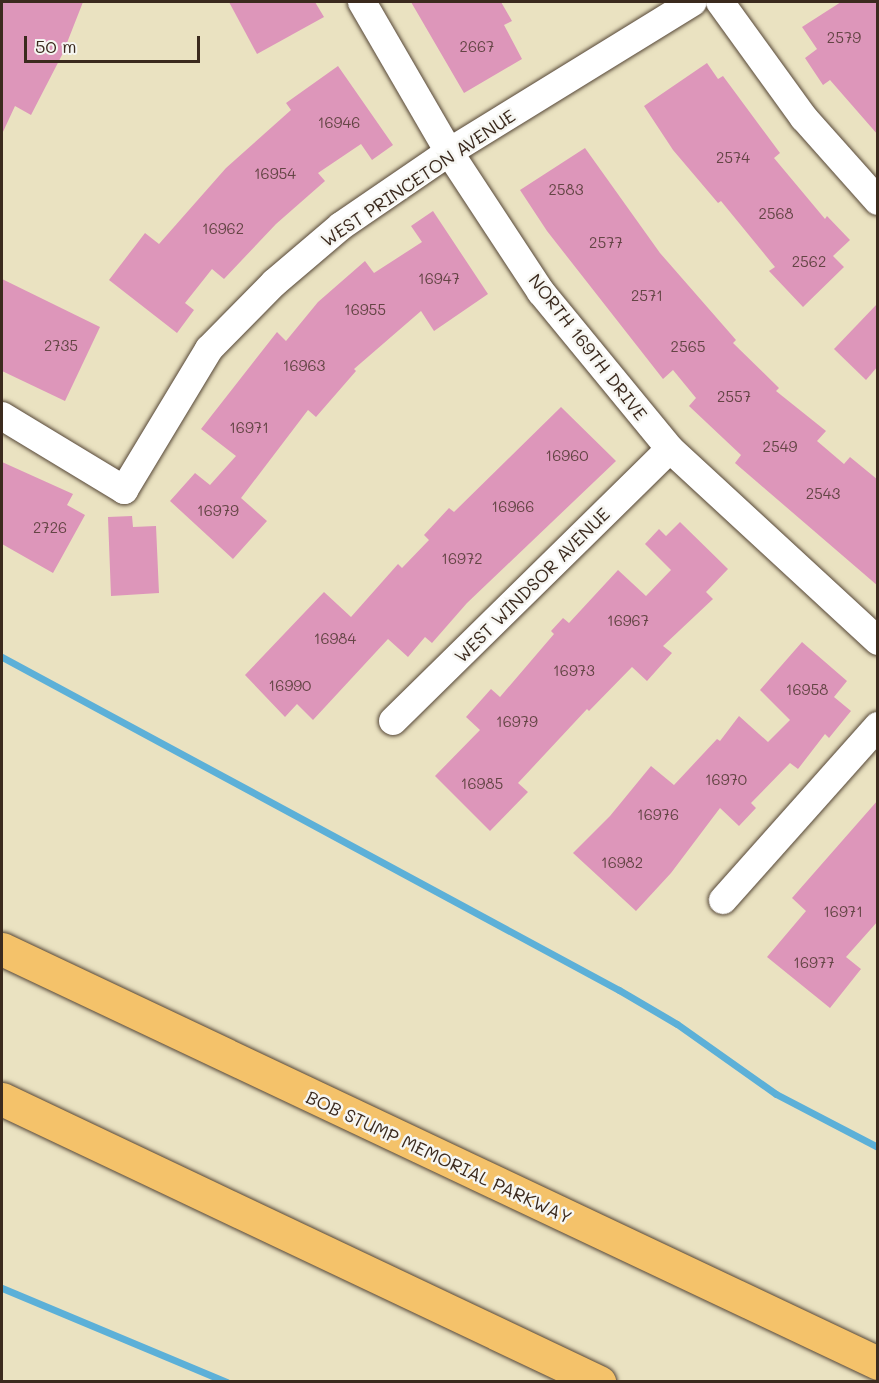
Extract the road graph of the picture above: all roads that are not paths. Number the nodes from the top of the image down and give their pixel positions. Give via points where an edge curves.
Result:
1 (362, 2) edge
2 (693, 2) edge
3 (720, 2) edge
4 (449, 152) junction
5 (878, 201) edge
6 (2, 416) edge
7 (670, 449) junction
8 (878, 640) edge
9 (393, 721) dead end
10 (878, 726) edge
11 (723, 900) dead end
12 (2, 949) edge
13 (2, 1099) edge
14 (878, 1363) edge
15 (599, 1382) edge

1 - 4 street, NORTH 169TH DRIVE
2 - 4 street, WEST PRINCETON AVENUE
3 - 5 street via 804,118
4 - 6 street, WEST PRINCETON AVENUE via 342,226 274,283 209,349 124,489
4 - 7 street, NORTH 169TH DRIVE via 541,292
7 - 8 street, NORTH 169TH DRIVE
7 - 9 street, WEST WINDSOR AVENUE
10 - 11 street
12 - 14 highway, BOB STUMP MEMORIAL PARKWAY
13 - 15 highway

